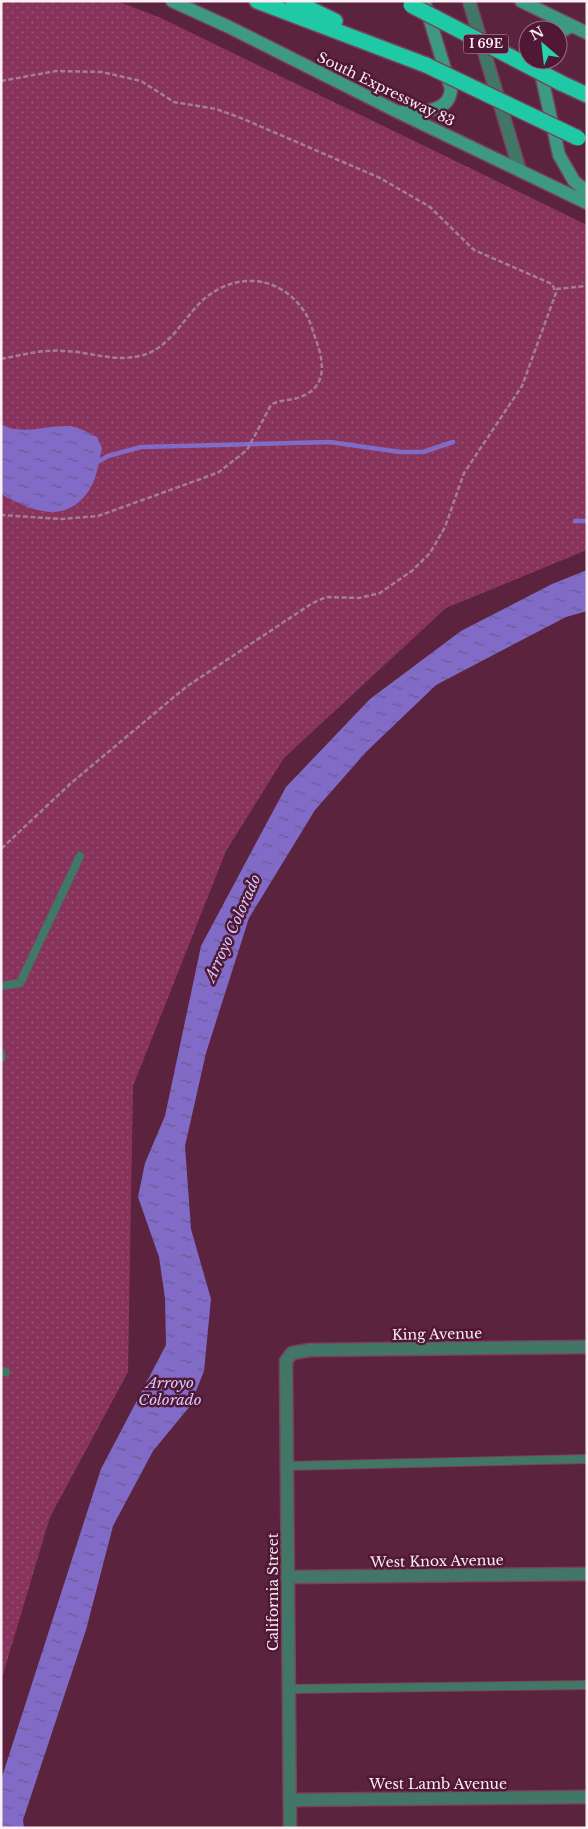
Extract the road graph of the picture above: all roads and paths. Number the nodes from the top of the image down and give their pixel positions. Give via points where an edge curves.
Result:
1 (172, 1) edge
2 (258, 1) edge
3 (293, 1) edge
4 (469, 1) edge
5 (521, 1) edge
6 (412, 2) edge
7 (572, 26) junction
8 (568, 28) edge
9 (587, 33) edge
10 (426, 65) junction
11 (540, 70) edge
12 (1, 81) edge
13 (587, 95) edge
14 (398, 112) junction
15 (582, 140) edge
16 (520, 171) junction
17 (587, 192) edge
18 (587, 203) edge
19 (587, 286) edge
20 (556, 290) junction
21 (1, 359) edge
22 (1, 515) edge
23 (1, 849) edge
24 (80, 856) dead end
25 (1, 986) edge
26 (1, 1053) edge
27 (1, 1059) edge
28 (587, 1347) edge
29 (290, 1356) joint
30 (587, 1459) edge
31 (287, 1466) junction
32 (587, 1574) edge
33 (288, 1577) junction
34 (587, 1685) edge
35 (289, 1689) junction
36 (587, 1797) edge
37 (290, 1800) junction
38 (290, 1828) edge

1 - 14 main road, South Expressway 83
2 - 10 highway
3 - 10 highway
4 - 16 street
5 - 7 main road
6 - 13 highway, I 69E, bridge
6 - 14 main road via 452,89 445,105 429,111
7 - 8 main road
7 - 9 main road
10 - 15 highway, bridge
11 - 17 main road via 559,155 574,181
12 - 20 path via 56,71 102,72 141,81 174,102 216,109 241,118 386,181 430,207 474,250 552,284
14 - 16 main road, South Expressway 83
16 - 18 main road, South Expressway 83
19 - 20 path
20 - 23 path via 522,386 464,473 445,527 423,561 380,593 359,598 326,598 311,604 197,679 70,784
21 - 22 path via 59,350 106,357 140,356 160,346 199,304 216,291 244,281 264,281 286,291 303,310 324,365 319,382 312,389 297,398 271,405 248,450 219,472 98,516 61,519
24 - 25 lane via 20,983
26 - 27 lane
28 - 29 street, King Avenue via 310,1350
29 - 31 street, California Street via 286,1361
30 - 31 lane
31 - 33 street, California Street
32 - 33 street, West Knox Avenue
33 - 35 street, California Street
34 - 35 lane
35 - 37 street, California Street
36 - 37 street, West Lamb Avenue
37 - 38 street, California Street

